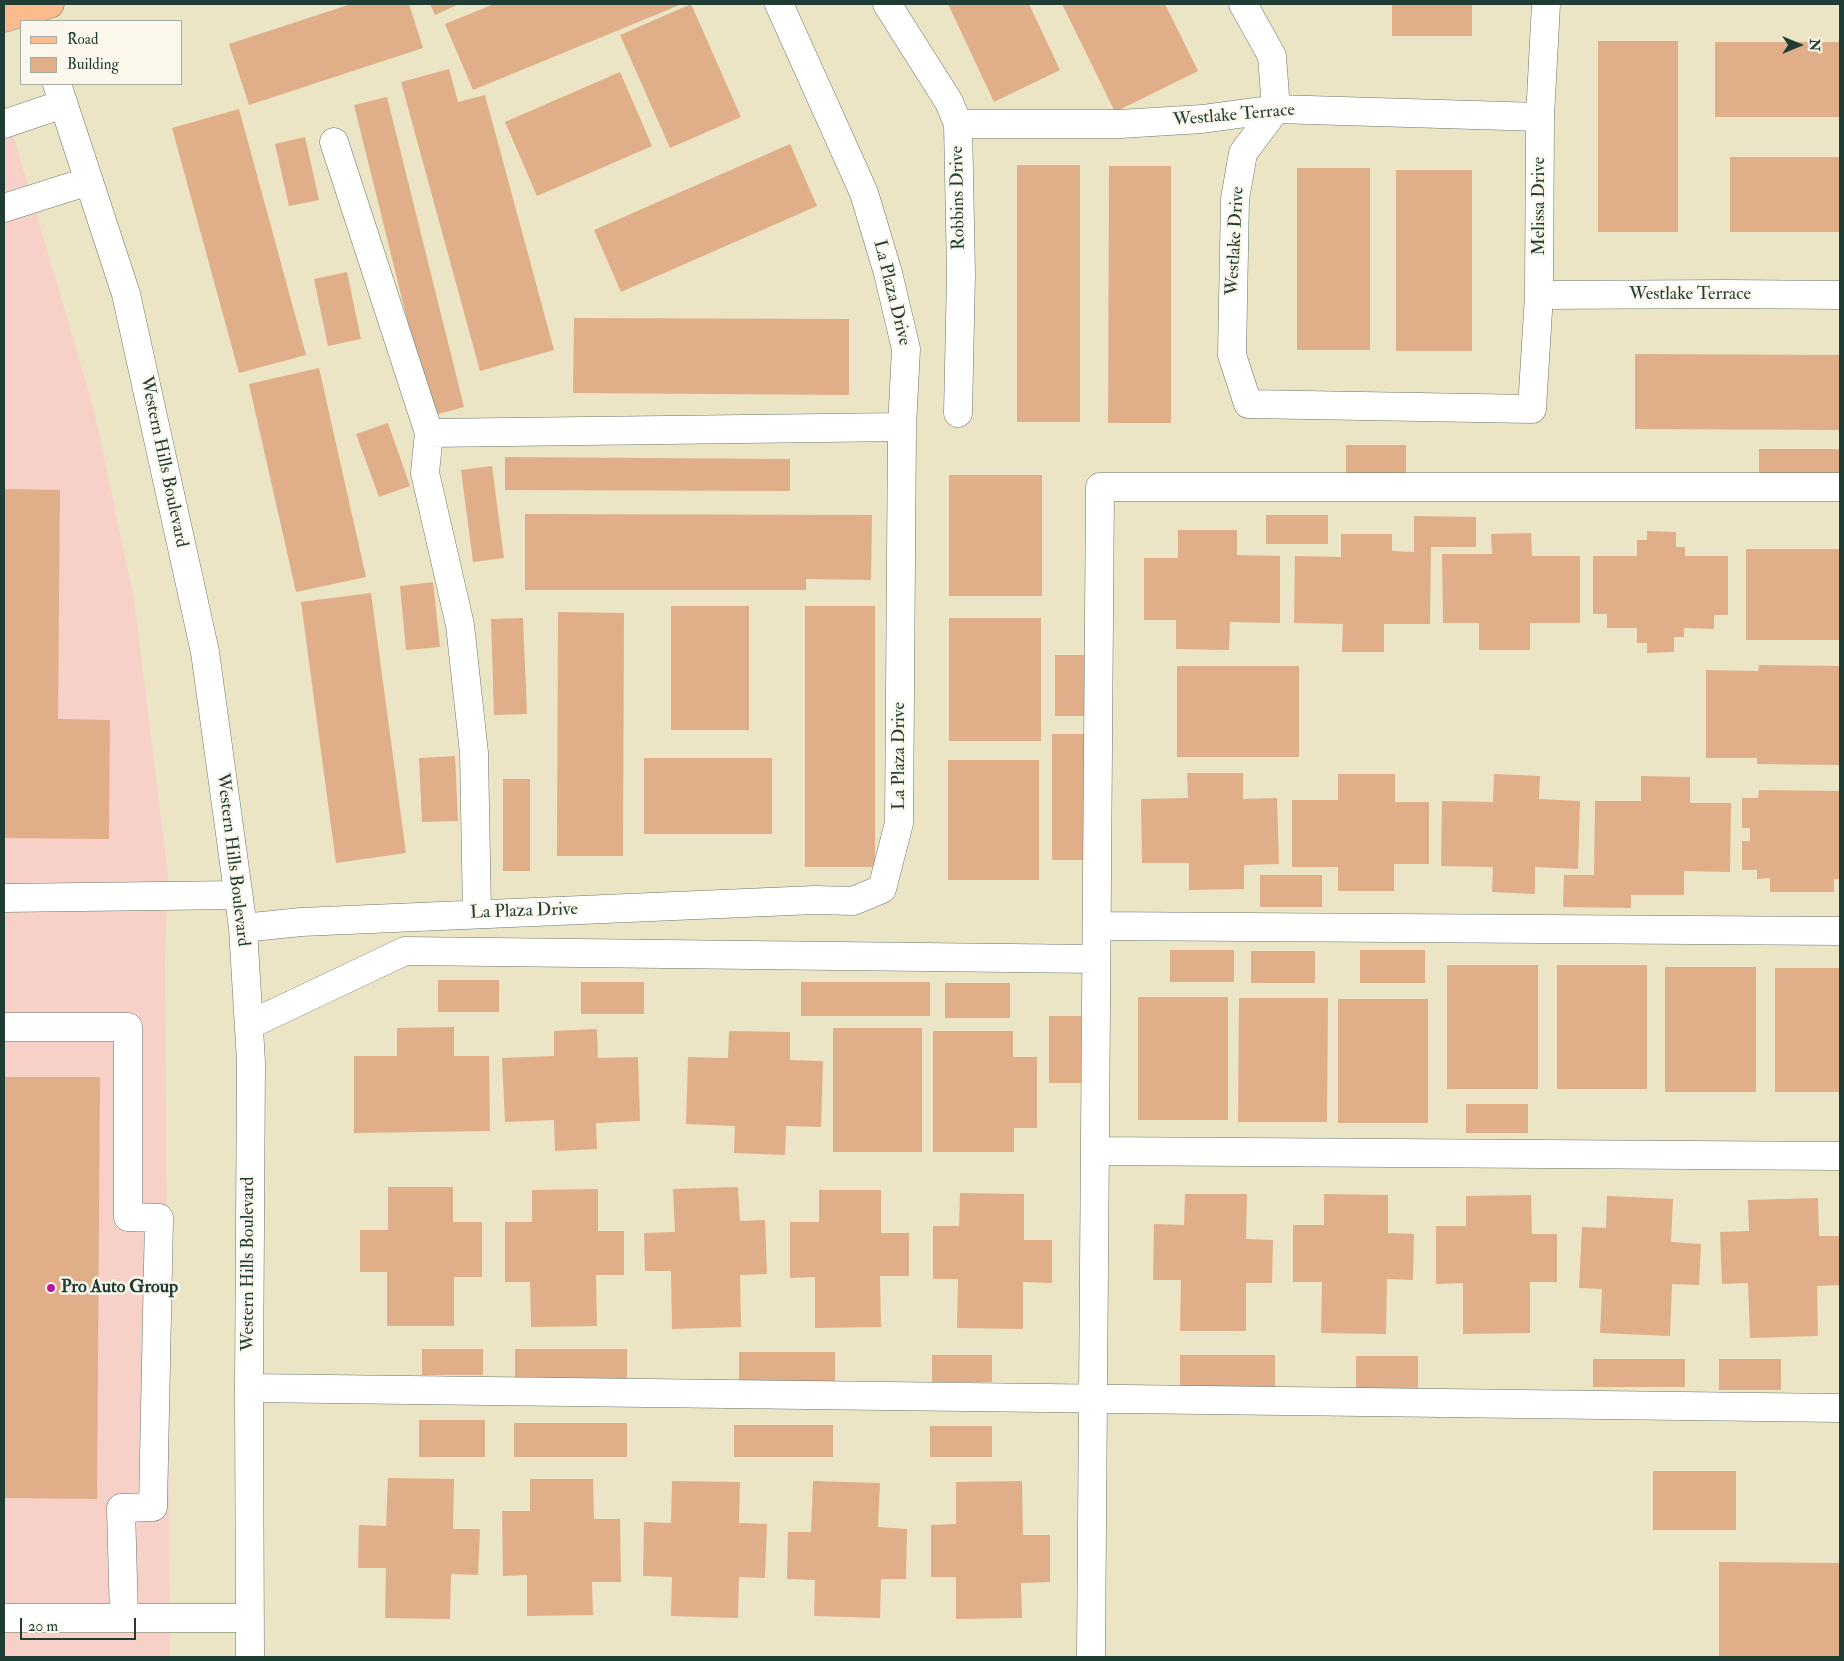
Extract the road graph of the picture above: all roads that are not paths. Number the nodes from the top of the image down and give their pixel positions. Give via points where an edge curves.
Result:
1 (779, 4) edge
2 (887, 4) edge
3 (1243, 4) edge
4 (1546, 4) edge
5 (60, 94) edge
6 (1276, 110) junction
7 (1540, 117) junction
8 (4, 124) edge
9 (958, 124) junction
10 (334, 142) dead end
11 (89, 181) junction
12 (4, 208) edge
13 (1539, 296) junction
14 (1840, 296) edge
15 (1532, 408) joint
16 (958, 413) dead end
17 (902, 427) junction
18 (429, 433) junction
19 (1840, 487) edge
20 (238, 895) junction
21 (4, 898) edge
22 (477, 914) junction
23 (1097, 926) junction
24 (243, 928) junction
25 (1840, 931) edge
26 (1096, 959) junction
27 (249, 1025) junction
28 (4, 1027) edge
29 (1095, 1151) junction
30 (1840, 1156) edge
31 (249, 1388) junction
32 (1093, 1399) junction
33 (1840, 1408) edge
34 (4, 1618) edge
35 (124, 1618) junction
36 (250, 1618) junction
37 (250, 1657) edge
38 (1091, 1657) edge

1 - 17 street, La Plaza Drive via 864,193 888,273 906,349
2 - 9 street, Robbins Drive via 949,102
3 - 6 street via 1272,56
4 - 7 street, Melissa Drive
5 - 8 street
5 - 11 street, Western Hills Boulevard
6 - 7 street, Westlake Terrace
6 - 9 street, Westlake Terrace via 1120,124
6 - 15 street, Westlake Drive via 1243,153 1235,199 1232,355 1248,404
7 - 13 street, Melissa Drive
9 - 16 street, Robbins Drive via 961,274
10 - 18 street
11 - 12 street
11 - 20 street, Western Hills Boulevard via 126,294 205,652
13 - 14 street, Westlake Terrace
13 - 15 street, Melissa Drive
17 - 18 street
17 - 22 street, La Plaza Drive via 899,823 882,889 853,901
18 - 22 street via 425,473 460,626 474,753
19 - 23 street via 1100,487
20 - 21 street
20 - 24 street, Western Hills Boulevard
22 - 24 street, La Plaza Drive via 301,922
23 - 25 street
23 - 26 street
24 - 27 street, Western Hills Boulevard
26 - 27 street via 405,951
26 - 29 street
27 - 31 street, Western Hills Boulevard
28 - 35 street via 128,1027 128,1217 159,1218 153,1507 121,1508
29 - 30 street
29 - 32 street
31 - 32 street
31 - 36 street, Western Hills Boulevard
32 - 33 street
32 - 38 street
34 - 35 street
35 - 36 street
36 - 37 street, Western Hills Boulevard

